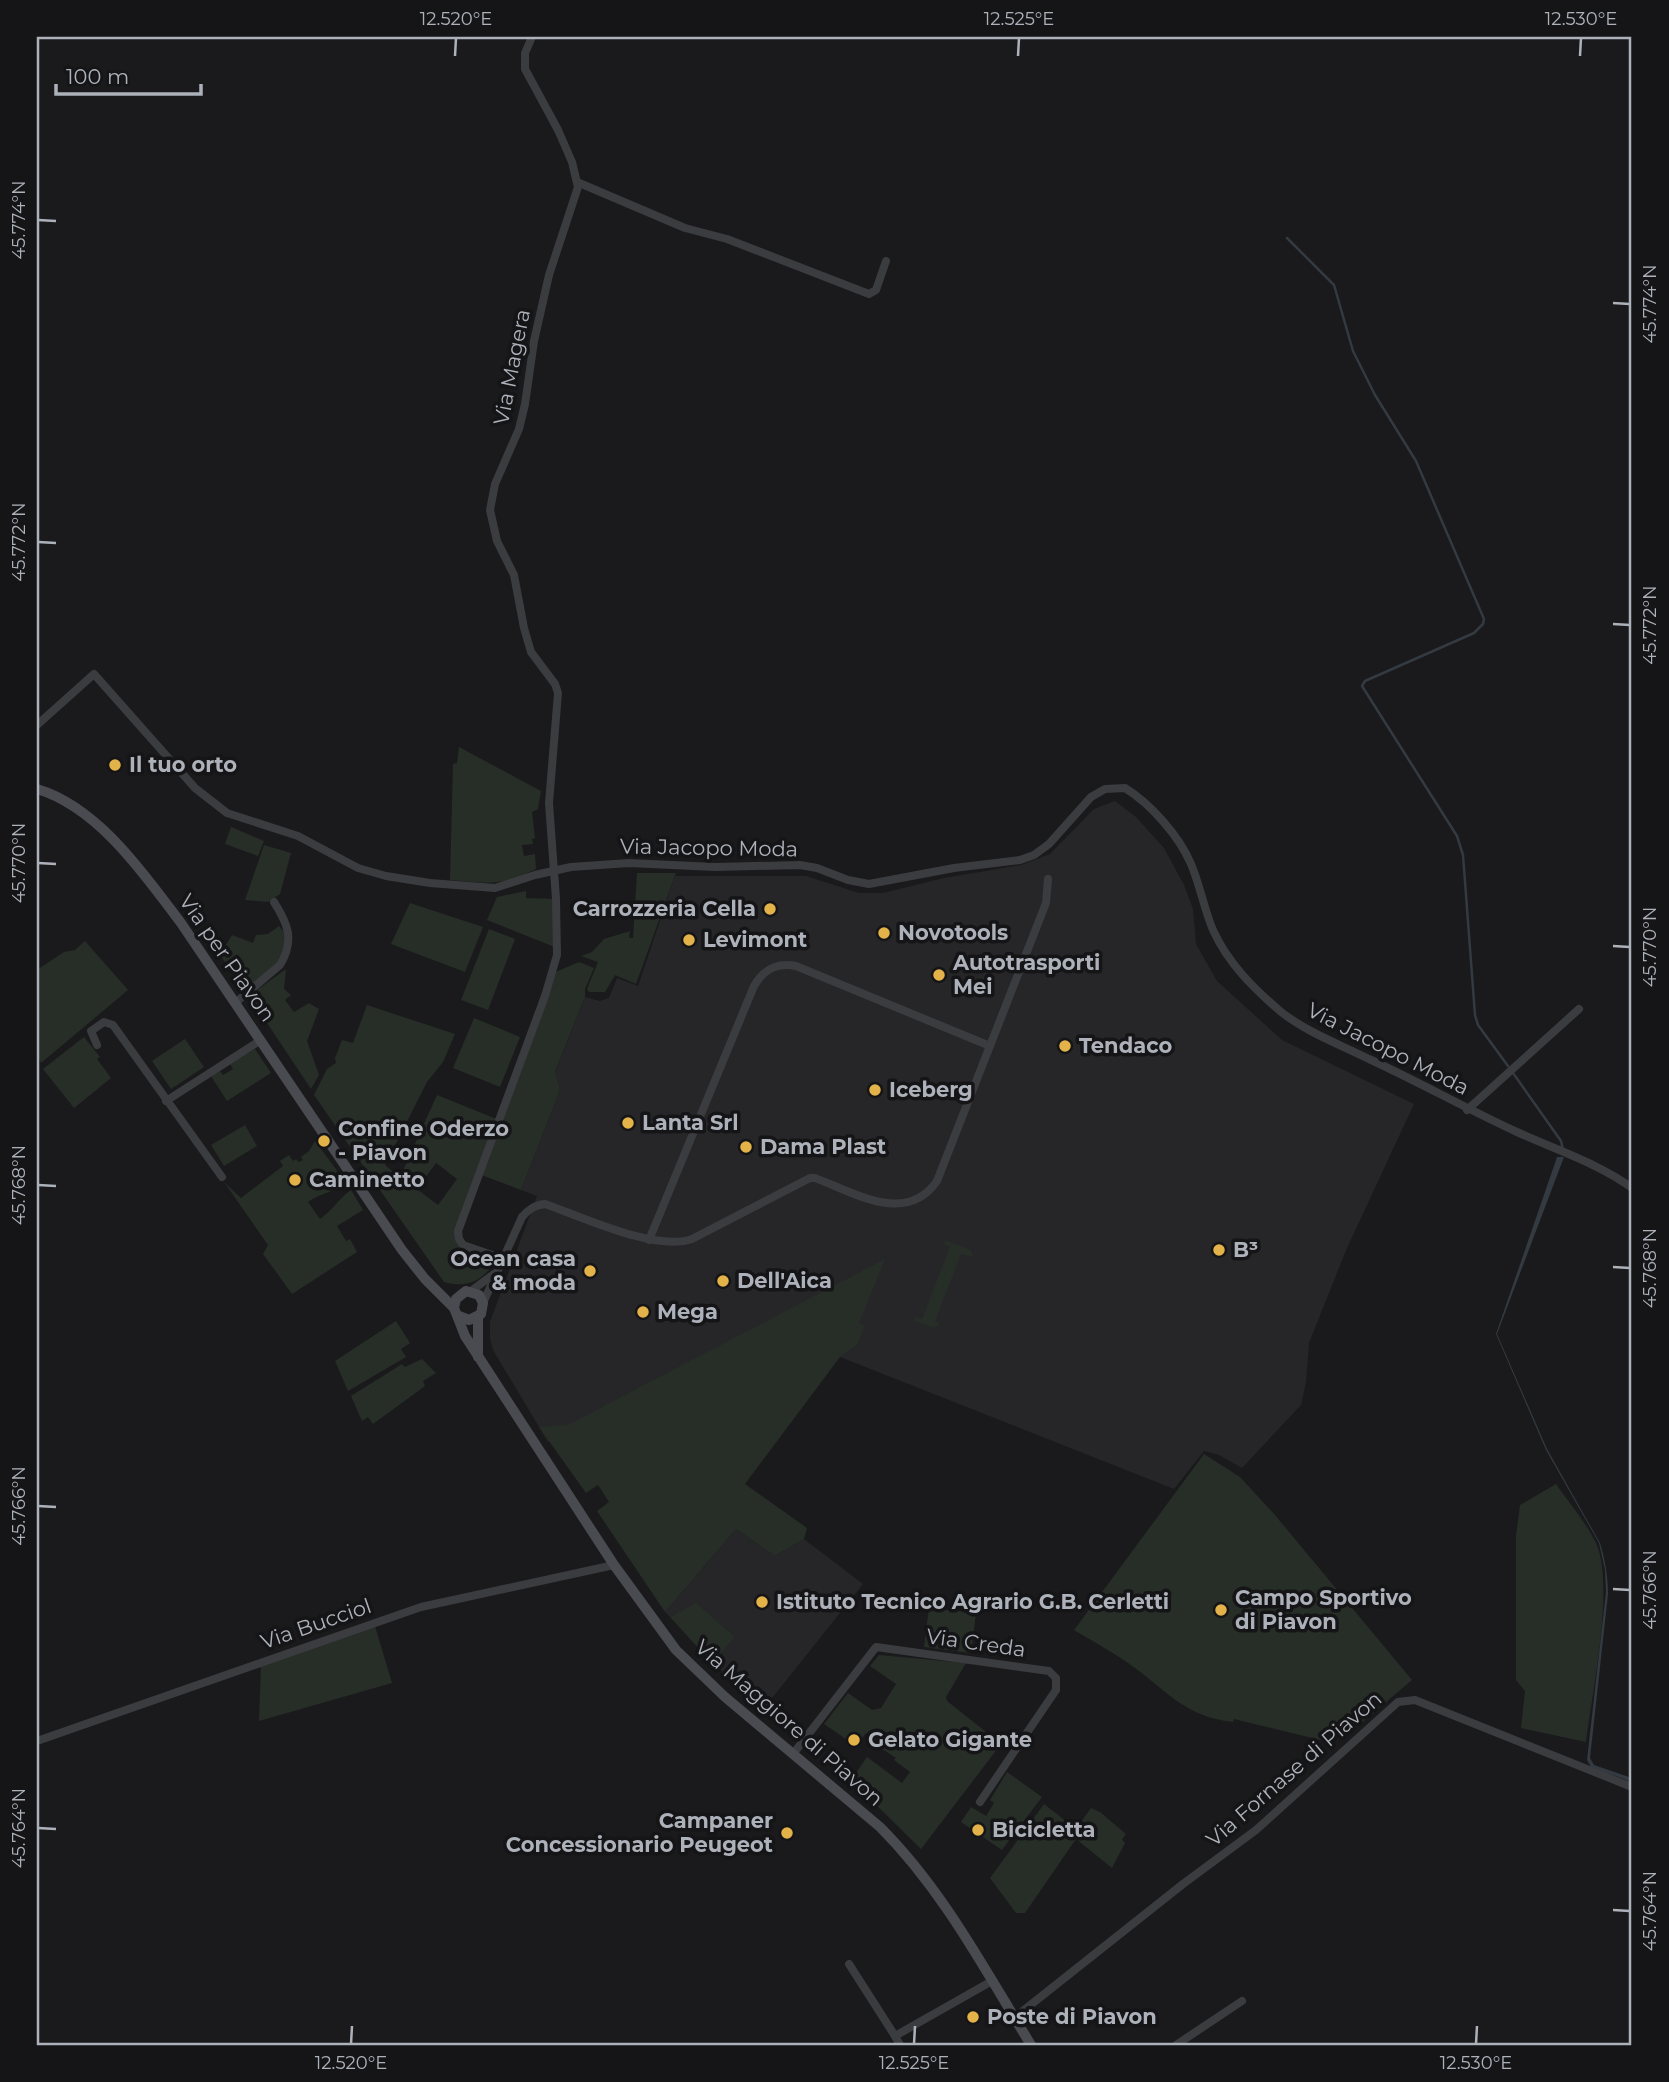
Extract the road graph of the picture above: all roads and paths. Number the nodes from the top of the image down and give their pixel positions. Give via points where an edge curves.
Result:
1 (532, 37) edge
2 (577, 182) junction
3 (886, 261) dead end
4 (37, 725) edge
5 (37, 789) edge
6 (555, 871) junction
7 (1048, 879) dead end
8 (274, 902) dead end
9 (235, 1003) junction
10 (1579, 1009) dead end
11 (261, 1040) junction
12 (97, 1045) dead end
13 (990, 1045) junction
14 (166, 1101) junction
15 (1468, 1110) junction
16 (222, 1177) dead end
17 (353, 1180) joint
18 (1632, 1188) edge
19 (649, 1240) junction
20 (504, 1259) junction
21 (497, 1272) junction
22 (425, 1279) junction
23 (471, 1291) junction
24 (458, 1295) junction
25 (483, 1303) junction
26 (457, 1312) junction
27 (478, 1317) junction
28 (478, 1357) junction
29 (614, 1565) junction
30 (37, 1741) edge
31 (793, 1754) junction
32 (1632, 1787) edge
33 (980, 1802) dead end
34 (849, 1964) dead end
35 (992, 1982) junction
36 (1242, 2001) dead end
37 (1014, 2018) junction
38 (895, 2036) junction
39 (900, 2045) edge
40 (1031, 2045) edge
41 (1176, 2045) edge

1 - 2 street via 525,52 525,69 558,130
2 - 3 street via 685,228 727,239 869,294 876,290
2 - 6 street, Via Magera via 549,275 522,419 495,484 490,510 497,541 514,575 531,652 558,694 549,803
4 - 6 street, Via Jacopo Moda via 94,674 195,788 227,813 298,836 358,868 386,876 495,888
5 - 9 main road, Via per Piavon via 69,802 126,855 181,923
6 - 15 street, Via Jacopo Moda via 618,863 800,865 869,884 1034,855 1091,797 1105,789 1125,788 1143,802 1183,850 1213,930 1254,988 1297,1024
6 - 20 street via 557,955 553,973 458,1231 463,1245
7 - 13 street via 1046,903
8 - 9 street via 288,927 284,958
9 - 11 main road, Via per Piavon
10 - 15 street
11 - 14 street
11 - 17 main road, Via per Piavon
12 - 14 street via 91,1031 104,1022 113,1025
13 - 19 street via 937,1181 919,1198 900,1205 879,1202 810,1178 692,1240
13 - 19 street via 796,966 767,970 754,986
14 - 16 street
15 - 18 street, Via Jacopo Moda
17 - 22 main road, Via Maggiore di Piavon
19 - 20 street via 540,1205 522,1217
20 - 21 street
21 - 23 street
21 - 25 street
22 - 24 main road, Via Maggiore di Piavon
22 - 26 main road, Via Maggiore di Piavon
23 - 24 main road
23 - 25 main road
24 - 26 main road
25 - 27 main road
26 - 27 main road via 468,1320
26 - 28 main road, Via Maggiore di Piavon via 464,1336
27 - 28 main road
28 - 29 main road, Via Maggiore di Piavon
29 - 30 street, Via Bucciol via 422,1607
29 - 31 main road, Via Maggiore di Piavon via 687,1661
31 - 33 street, Via Creda via 876,1647 1049,1671 1054,1674 1056,1690
31 - 35 main road, Via Maggiore di Piavon via 906,1854
32 - 37 street, Via Fornase di Piavon via 1415,1699 1403,1700 1256,1830
34 - 38 street
35 - 37 main road, Via Maggiore di Piavon
35 - 38 street
36 - 41 street
37 - 40 main road, Via Maggiore di Piavon
38 - 39 street

